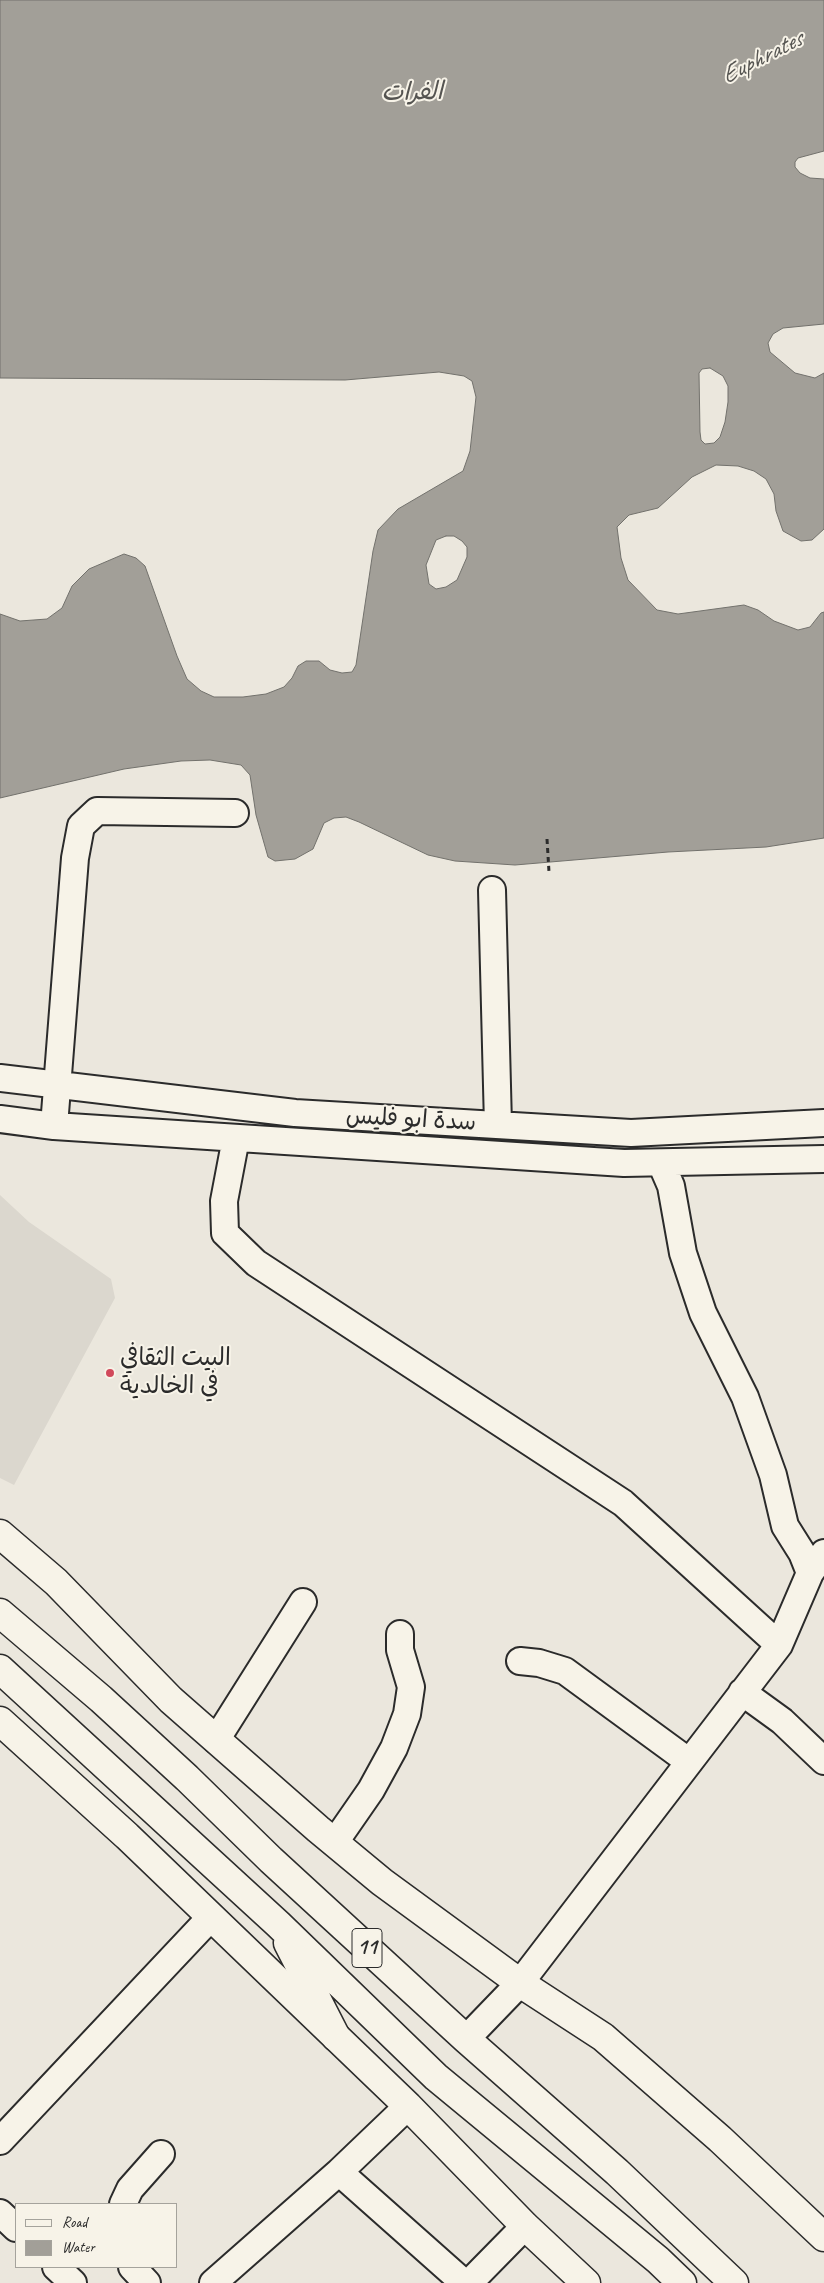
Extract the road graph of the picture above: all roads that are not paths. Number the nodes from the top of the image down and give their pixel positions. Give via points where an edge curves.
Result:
1 (235, 813) dead end
2 (492, 890) dead end
3 (0, 1078) edge
4 (58, 1085) junction
5 (0, 1119) edge
6 (824, 1123) edge
7 (498, 1125) junction
8 (54, 1126) junction
9 (236, 1138) junction
10 (824, 1159) edge
11 (661, 1163) junction
12 (0, 1534) edge
13 (817, 1563) edge
14 (303, 1602) dead end
15 (4, 1623) edge
16 (400, 1634) dead end
17 (779, 1644) junction
18 (520, 1661) dead end
19 (0, 1670) edge
20 (742, 1692) junction
21 (0, 1721) edge
22 (216, 1740) junction
23 (688, 1761) junction
24 (824, 1761) edge
25 (335, 1842) junction
26 (211, 1917) junction
27 (278, 1924) junction
28 (520, 1983) junction
29 (336, 2037) junction
30 (466, 2038) junction
31 (408, 2106) junction
32 (0, 2141) edge
33 (161, 2154) dead end
34 (339, 2172) junction
35 (123, 2203) edge
36 (0, 2213) edge
37 (525, 2226) junction
38 (15, 2227) edge
39 (824, 2238) edge
40 (57, 2268) edge
41 (133, 2268) edge
42 (73, 2283) edge
43 (147, 2283) edge
44 (213, 2283) edge
45 (464, 2283) edge
46 (470, 2283) edge
47 (586, 2283) edge
48 (682, 2283) edge
49 (734, 2283) edge

1 - 4 street via 97,811 82,826 75,858
2 - 7 street
3 - 4 street, سدة ابو فليس
4 - 7 street, سدة ابو فليس via 295,1113
4 - 8 street
5 - 8 street, سدة ابو فليس
6 - 7 street, سدة ابو فليس via 631,1133
8 - 9 street, سدة ابو فليس
9 - 11 street, سدة ابو فليس
9 - 17 street via 224,1201 224,1232 256,1263 622,1503
10 - 11 street, سدة ابو فليس
11 - 13 street via 671,1186 683,1253 703,1313 745,1397 774,1475 785,1526 802,1553
12 - 22 main road via 56,1582 171,1700
13 - 17 street
14 - 22 street
15 - 30 main road, 11 via 166,1758 271,1860
16 - 25 street via 400,1650 411,1686 407,1714 394,1748 371,1790
17 - 20 street
18 - 23 street via 564,1671
19 - 27 main road, 11
20 - 23 street
20 - 24 street via 782,1721
21 - 26 main road
22 - 25 main road
23 - 28 street
25 - 28 main road via 382,1882
26 - 29 main road
26 - 32 street
27 - 29 main road
27 - 48 main road, 11 via 436,2077
28 - 30 street
28 - 39 main road via 603,2037 720,2139
29 - 31 main road
30 - 49 main road, 11 via 617,2172
31 - 34 street
31 - 37 main road
33 - 35 street via 130,2189
34 - 44 street
34 - 45 street
36 - 38 street
37 - 46 street
37 - 47 main road
40 - 42 street
41 - 43 street

